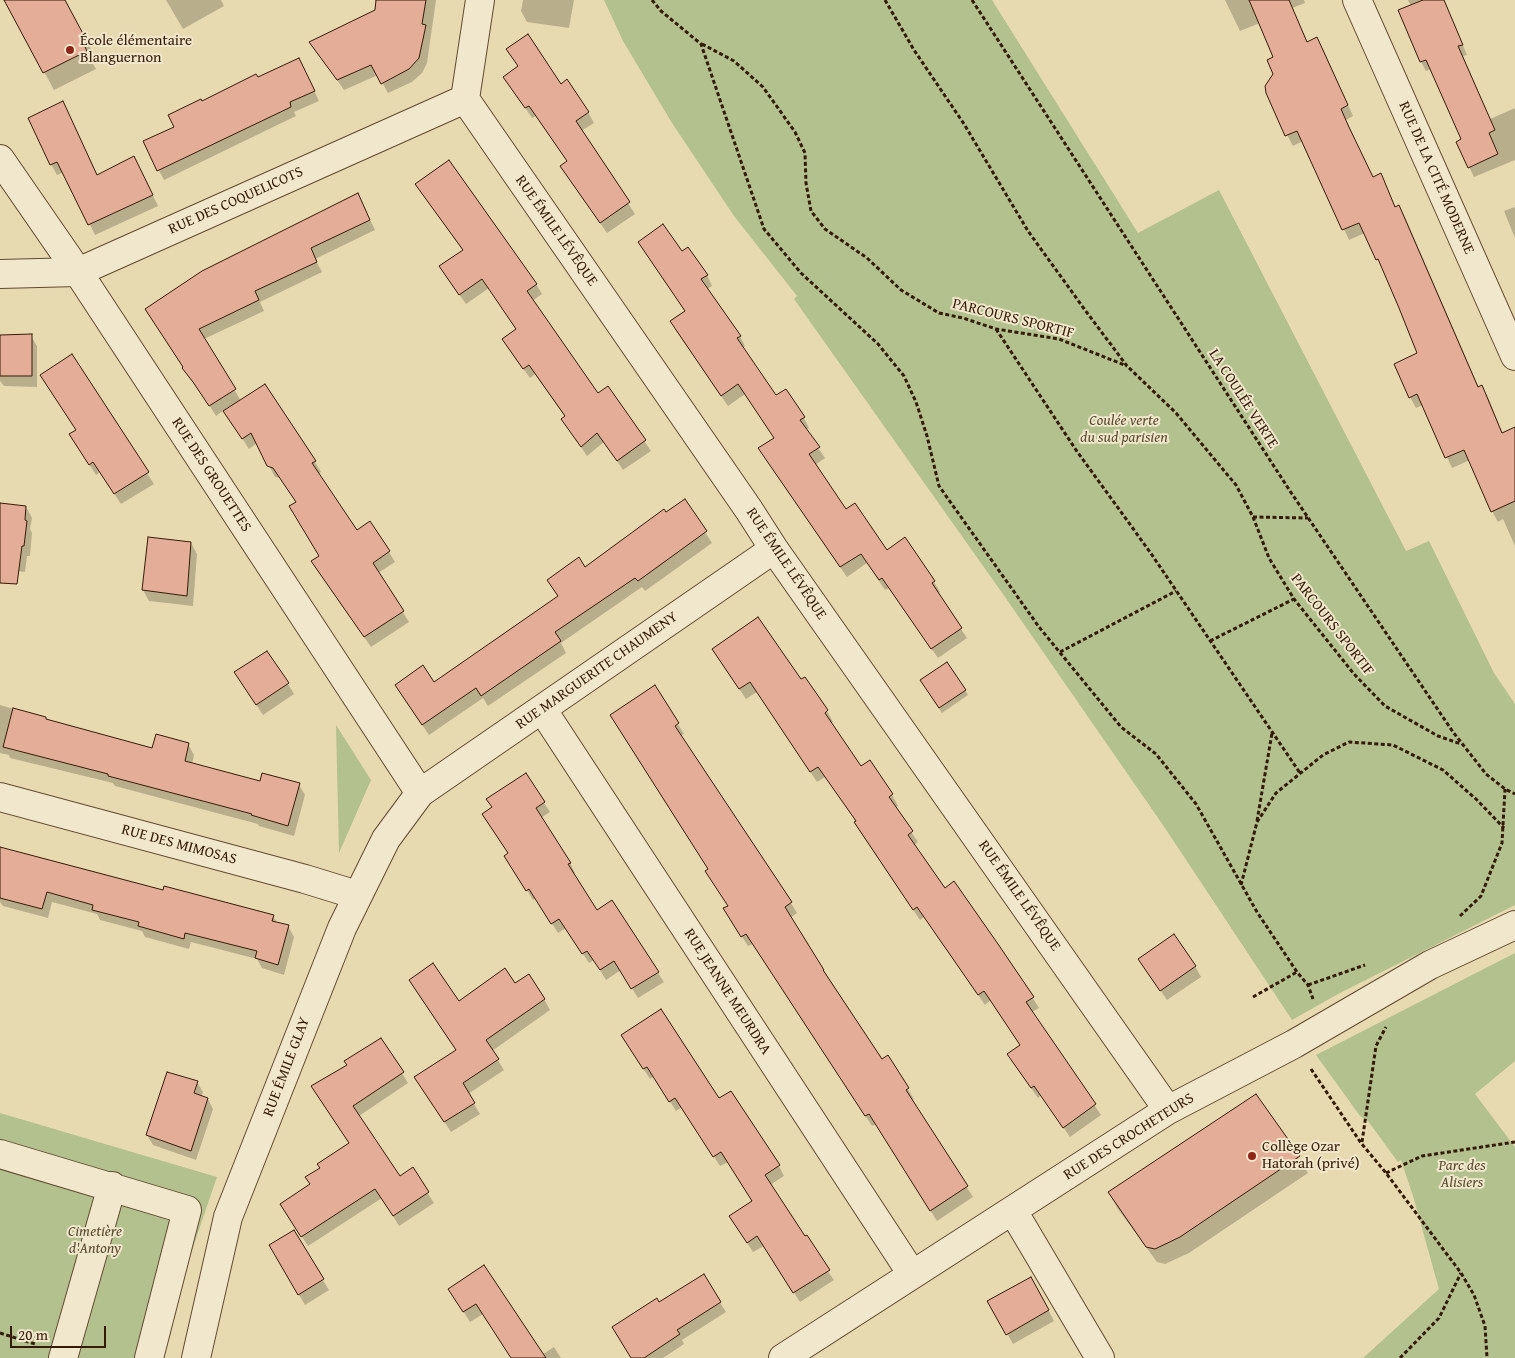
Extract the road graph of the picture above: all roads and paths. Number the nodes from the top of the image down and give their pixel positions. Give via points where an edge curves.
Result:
1 (480, 0) edge
2 (652, 0) edge
3 (885, 0) edge
4 (972, 0) edge
5 (1357, 0) edge
6 (702, 44) junction
7 (465, 99) junction
8 (0, 159) edge
9 (78, 272) junction
10 (0, 274) edge
11 (996, 329) junction
12 (1515, 356) edge
13 (1127, 366) junction
14 (1253, 517) junction
15 (1308, 518) junction
16 (774, 549) junction
17 (1176, 591) junction
18 (1294, 599) junction
19 (1210, 641) junction
20 (1060, 652) junction
21 (542, 709) junction
22 (1272, 733) junction
23 (1462, 744) junction
24 (1300, 773) junction
25 (1505, 789) junction
26 (420, 793) junction
27 (1515, 794) edge
28 (0, 797) edge
29 (1257, 822) junction
30 (1504, 828) junction
31 (1241, 885) junction
32 (357, 895) junction
33 (1456, 919) dead end
34 (1515, 925) edge
35 (1369, 964) dead end
36 (1297, 972) junction
37 (1308, 985) junction
38 (1253, 998) dead end
39 (1390, 1022) dead end
40 (1322, 1027) junction
41 (1294, 1044) junction
42 (1168, 1110) junction
43 (1515, 1142) edge
44 (1362, 1143) junction
45 (0, 1154) edge
46 (1386, 1173) junction
47 (112, 1186) junction
48 (1013, 1211) junction
49 (1461, 1273) junction
50 (912, 1274) junction
51 (63, 1358) edge
52 (149, 1358) edge
53 (196, 1358) edge
54 (783, 1358) edge
55 (1100, 1358) edge
56 (1400, 1358) edge
57 (1487, 1358) edge

1 - 7 street
2 - 6 path, PARCOURS SPORTIF
3 - 13 path, PARCOURS SPORTIF via 1028,231
4 - 15 path, LA COULÉE VERTE
5 - 12 street, RUE DE LA CITÉ MODERNE
6 - 11 path, PARCOURS SPORTIF via 734,60 763,87 795,132 805,153 811,211 825,229 867,258 901,290 938,313
6 - 20 path via 764,229 801,273 878,344 904,376 927,436 939,486
7 - 9 street, RUE DES COQUELICOTS
7 - 16 street, RUE ÉMILE LÉVÊQUE
8 - 9 street, RUE DES GROUETTES
9 - 10 street, RUE DES COQUELICOTS
9 - 26 street, RUE DES GROUETTES
11 - 13 path, PARCOURS SPORTIF via 1059,339
11 - 17 path via 1076,450
13 - 14 path, PARCOURS SPORTIF via 1176,413 1236,485
14 - 15 path
14 - 18 path, PARCOURS SPORTIF via 1269,558
15 - 23 path, LA COULÉE VERTE
16 - 21 street, RUE MARGUERITE CHAUMENY
16 - 42 street, RUE ÉMILE LÉVÊQUE
17 - 19 path
17 - 20 path
18 - 19 path
18 - 23 path, PARCOURS SPORTIF via 1354,674 1385,706 1438,736
19 - 22 path
20 - 31 path via 1121,727 1156,754 1196,804
21 - 26 street, RUE MARGUERITE CHAUMENY
21 - 50 street, RUE JEANNE MEURDRA
22 - 24 path
22 - 29 path
23 - 25 path, LA COULÉE VERTE via 1486,774
24 - 29 path via 1276,793
24 - 30 path via 1323,755 1349,742 1393,745 1443,770
25 - 27 path, LA COULÉE VERTE
25 - 30 path
26 - 32 street, RUE ÉMILE GLAY via 386,839
28 - 32 street, RUE DES MIMOSAS
29 - 31 path
30 - 33 path via 1502,843 1481,896
31 - 36 path
32 - 53 street, RUE ÉMILE GLAY via 228,1217
34 - 40 street, RUE DES CROCHETEURS via 1430,965
35 - 37 path
36 - 37 path
36 - 38 path
37 - 40 path
39 - 44 path via 1376,1046
40 - 41 street, RUE DES CROCHETEURS
41 - 42 street, RUE DES CROCHETEURS
41 - 44 path
42 - 48 street, RUE DES CROCHETEURS
43 - 46 path via 1422,1156
44 - 46 path
45 - 47 street
46 - 49 path
47 - 51 street
47 - 52 street via 187,1210
48 - 50 street, RUE DES CROCHETEURS
48 - 55 street
49 - 56 path via 1438,1318
49 - 57 path via 1486,1326
50 - 54 street, RUE DES CROCHETEURS

